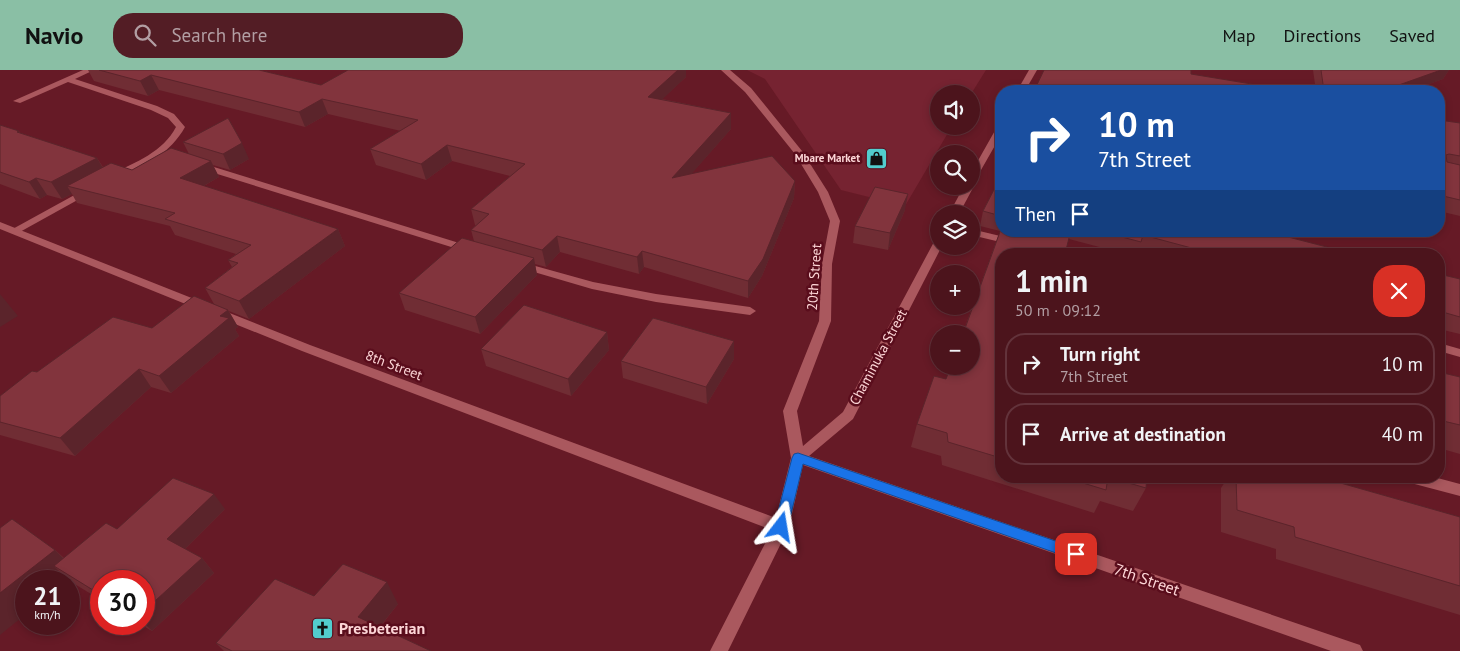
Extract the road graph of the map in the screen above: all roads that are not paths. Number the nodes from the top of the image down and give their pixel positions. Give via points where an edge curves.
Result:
1 (90, 70) edge
2 (726, 70) edge
3 (1033, 70) edge
4 (68, 80) junction
5 (1024, 85) edge
6 (17, 101) dead end
7 (995, 138) edge
8 (186, 162) edge
9 (980, 166) edge
10 (0, 225) edge
11 (14, 231) junction
12 (980, 234) edge
13 (1025, 245) edge
14 (481, 253) edge
15 (932, 255) edge
16 (508, 261) edge
17 (750, 311) dead end
18 (1445, 348) edge
19 (1460, 352) edge
20 (798, 458) junction
21 (1434, 483) edge
22 (1460, 490) edge
23 (781, 527) junction
24 (719, 651) edge
25 (1354, 651) edge

1 - 4 street
2 - 20 street, 20th Street via 748,90 799,152 823,192 835,221 827,264 825,321 790,411
3 - 5 street
4 - 6 street
4 - 11 street via 171,116 181,127 163,154
7 - 9 street
8 - 14 street
10 - 11 street, 8th Street
11 - 23 street, 8th Street via 306,348
12 - 13 street
15 - 20 street, Chaminuka Street via 848,415
16 - 17 street via 592,285
18 - 19 street
20 - 23 street
20 - 25 street, 7th Street
21 - 22 street
23 - 24 street

